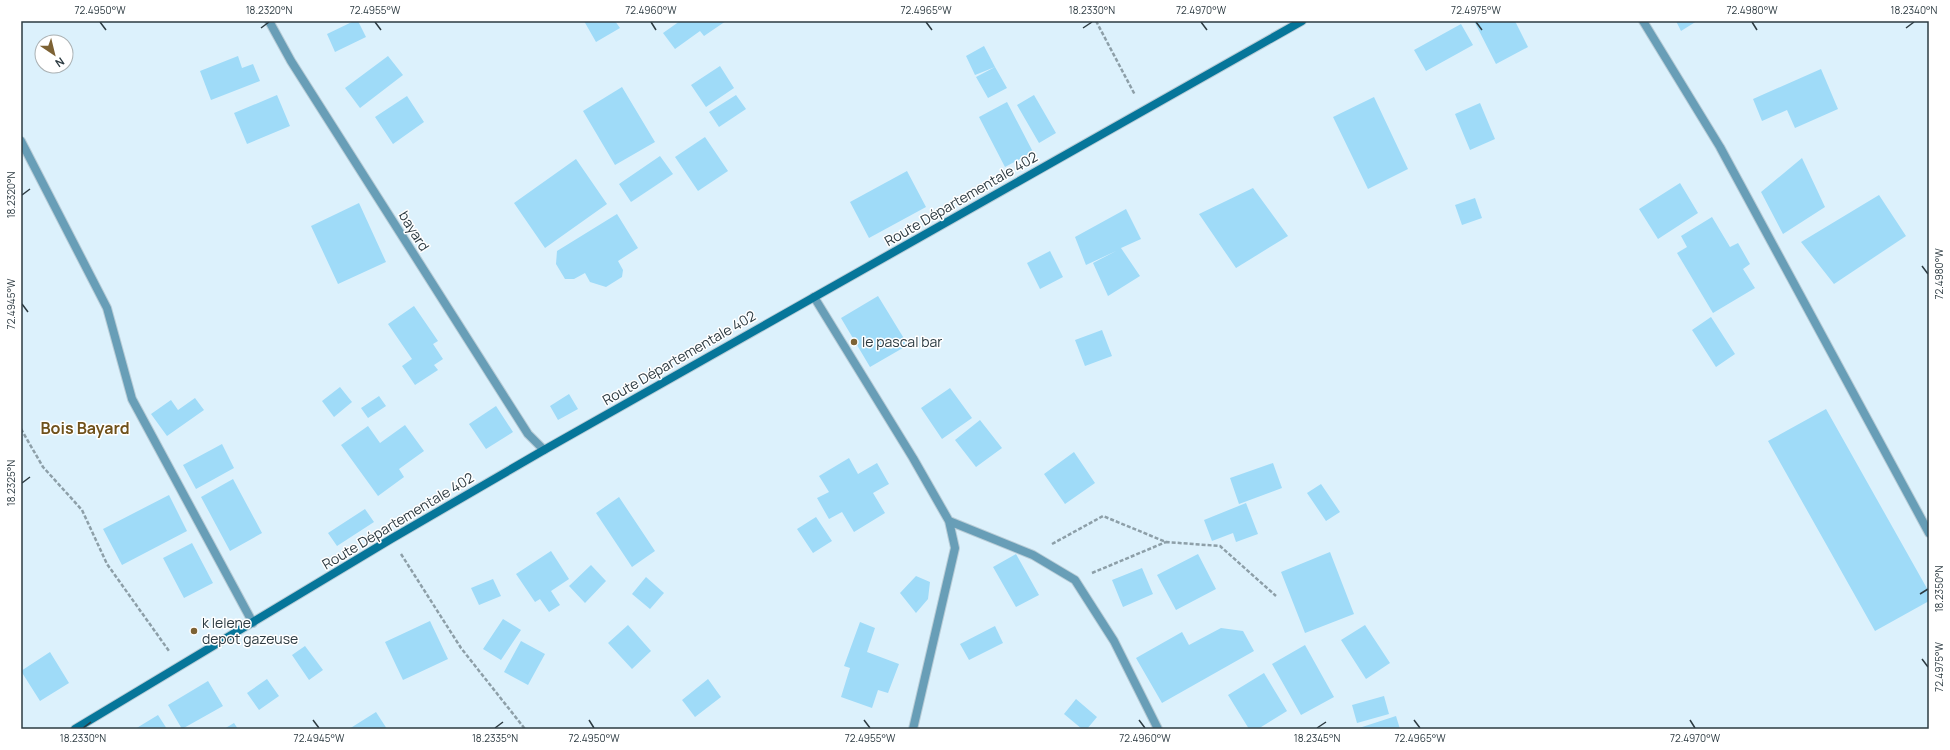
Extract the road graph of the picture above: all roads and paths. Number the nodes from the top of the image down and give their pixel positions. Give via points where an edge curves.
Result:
1 (269, 21) edge
2 (1096, 21) edge
3 (1302, 21) edge
4 (1643, 21) edge
5 (1143, 111) junction
6 (21, 141) edge
7 (814, 297) junction
8 (21, 429) edge
9 (544, 450) junction
10 (949, 521) junction
11 (1929, 533) edge
12 (391, 539) junction
13 (1166, 542) junction
14 (1033, 555) junction
15 (1075, 580) junction
16 (1276, 596) dead end
17 (253, 623) junction
18 (180, 667) junction
19 (75, 729) edge
20 (526, 729) edge
21 (912, 729) edge
22 (1158, 729) edge

1 - 9 street, bayard via 291,61 524,428
2 - 5 path
3 - 5 main road, Route Départementale 402
4 - 11 street via 1720,147
5 - 7 main road, Route Départementale 402
6 - 17 street via 107,308 132,400
7 - 9 main road, Route Départementale 402
7 - 10 street
8 - 18 path via 44,467 82,510 107,564
9 - 12 main road, Route Départementale 402
10 - 14 street
10 - 21 street via 955,548
12 - 17 main road, Route Départementale 402
12 - 20 path via 461,648
13 - 14 path via 1103,516
13 - 15 path
13 - 16 path via 1220,546
14 - 15 street
15 - 22 street via 1114,641
17 - 18 main road, Route Départementale 402
18 - 19 main road, Route Départementale 402

